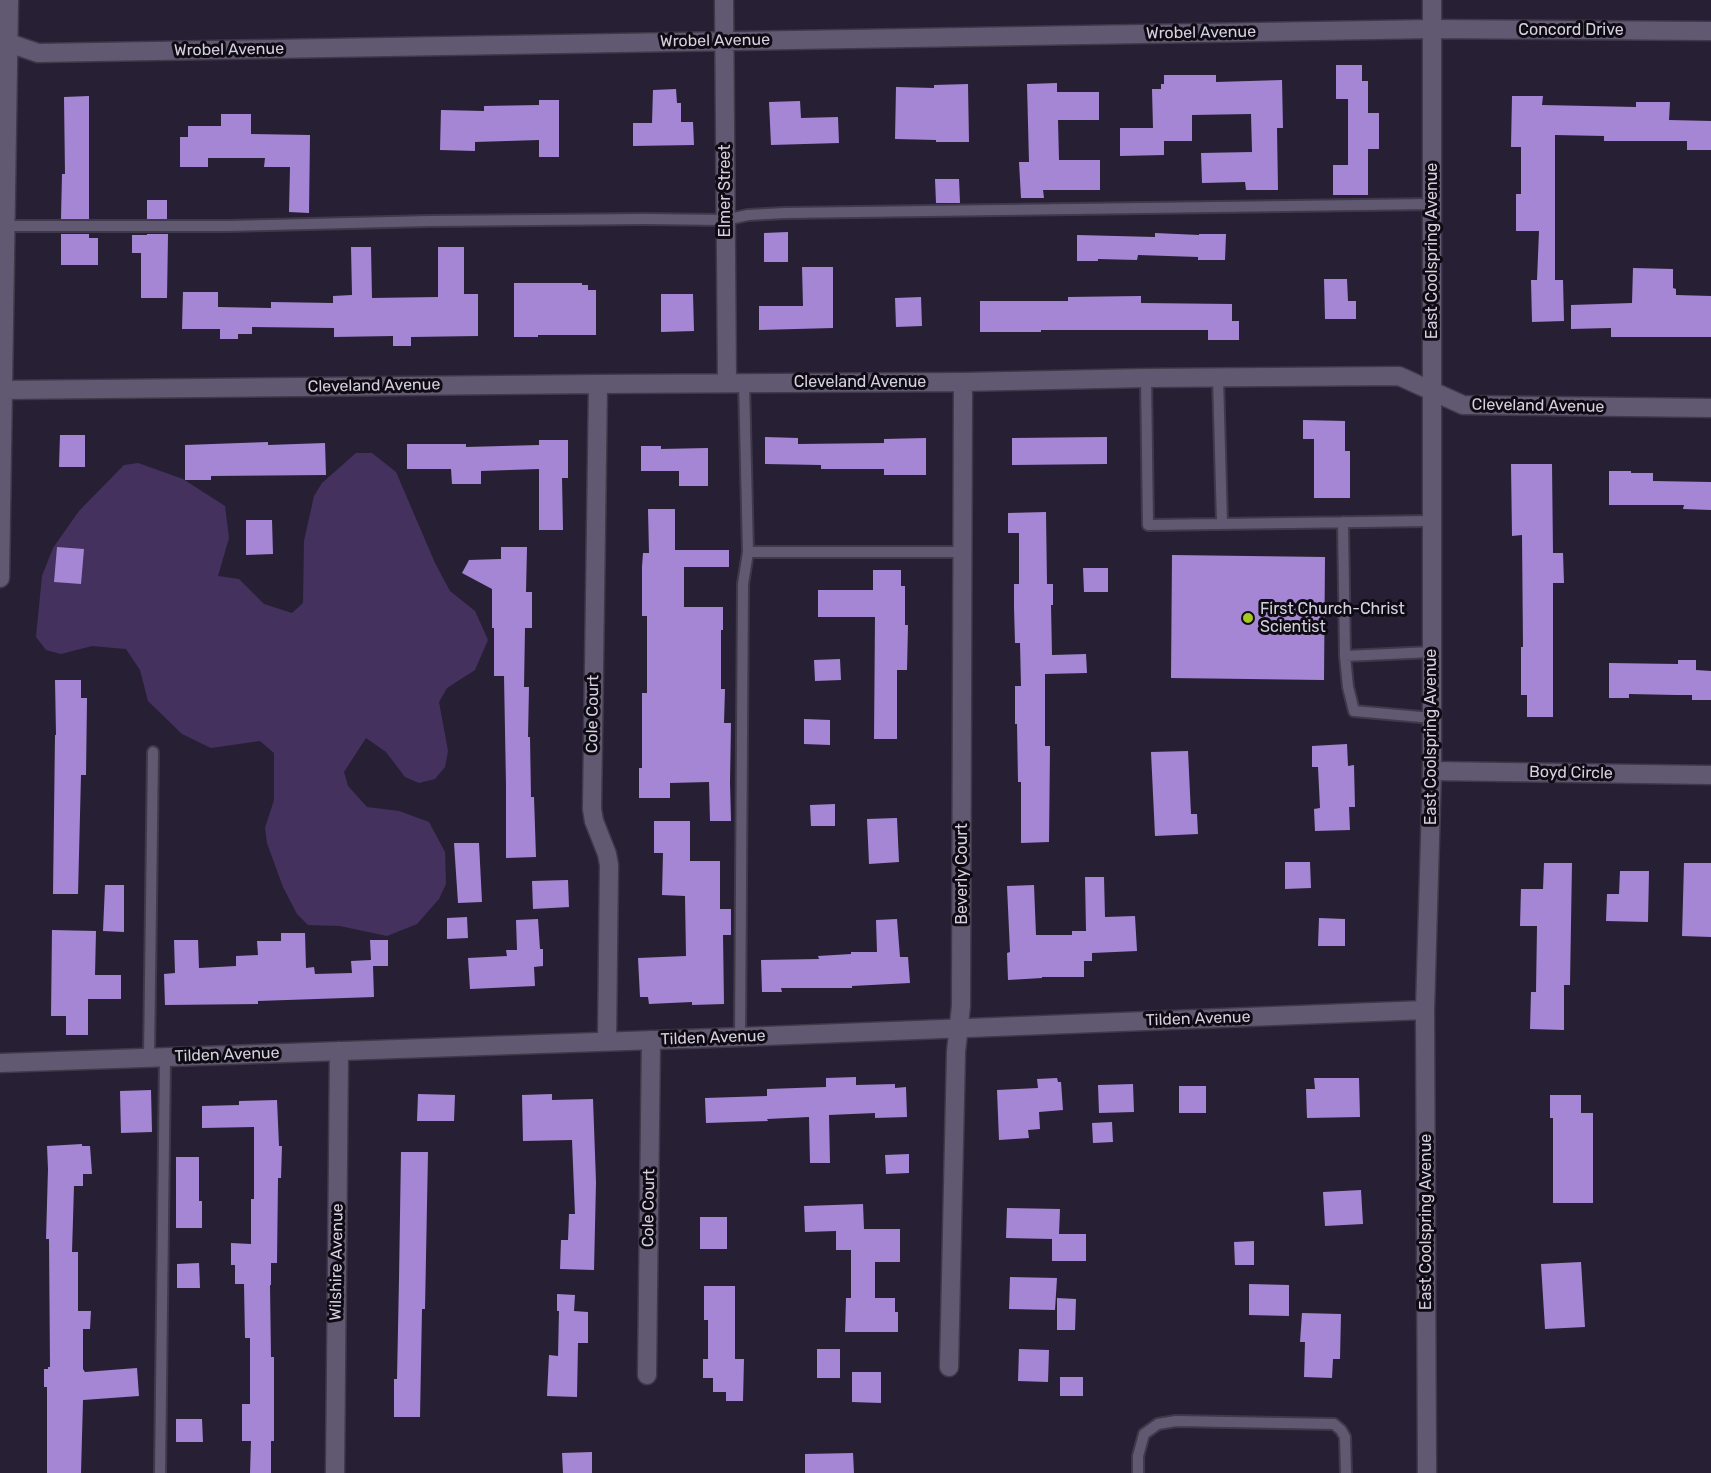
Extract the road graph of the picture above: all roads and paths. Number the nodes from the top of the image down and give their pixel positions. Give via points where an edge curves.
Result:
1 (9, 0) edge
2 (724, 0) edge
3 (1432, 0) edge
4 (1432, 29) junction
5 (1711, 31) edge
6 (724, 41) junction
7 (4, 42) edge
8 (1432, 204) junction
9 (725, 220) junction
10 (5, 226) junction
11 (1146, 378) junction
12 (1218, 378) junction
13 (963, 382) junction
14 (736, 383) junction
15 (598, 384) junction
16 (1, 390) edge
17 (1432, 391) junction
18 (1711, 408) edge
19 (1343, 522) junction
20 (1431, 522) junction
21 (1222, 524) junction
22 (748, 552) junction
23 (963, 552) junction
24 (0, 578) edge
25 (1432, 652) junction
26 (1345, 656) junction
27 (1432, 718) junction
28 (153, 752) dead end
29 (1432, 771) junction
30 (1711, 775) edge
31 (1425, 1010) junction
32 (959, 1029) junction
33 (740, 1037) junction
34 (651, 1040) junction
35 (607, 1041) junction
36 (339, 1051) junction
37 (157, 1057) junction
38 (0, 1063) edge
39 (949, 1367) dead end
40 (647, 1375) dead end
41 (160, 1473) edge
42 (335, 1473) edge
43 (1138, 1473) edge
44 (1346, 1473) edge
45 (1427, 1473) edge

1 - 7 street
2 - 6 street, Elmer Street
3 - 4 street, East Coolspring Avenue
4 - 5 street, Concord Drive
4 - 6 street, Wrobel Avenue
4 - 8 street, East Coolspring Avenue
6 - 7 street, Wrobel Avenue via 38,53
6 - 9 street, Elmer Street
7 - 10 street
8 - 9 lane via 786,213
8 - 17 street, East Coolspring Avenue
9 - 10 lane
9 - 14 street, Elmer Street
10 - 16 street
11 - 12 street, Cleveland Avenue
11 - 13 street, Cleveland Avenue
11 - 21 lane via 1148,525
12 - 17 street, Cleveland Avenue via 1399,376
12 - 21 lane
13 - 14 street, Cleveland Avenue
13 - 23 street, Beverly Court
14 - 15 street, Cleveland Avenue
14 - 22 lane
15 - 16 street, Cleveland Avenue
15 - 35 street, Cole Court via 592,809 609,865
16 - 24 street
17 - 18 street, Cleveland Avenue via 1463,405
17 - 20 street, East Coolspring Avenue
19 - 20 lane
19 - 21 lane
19 - 26 lane
20 - 25 street, East Coolspring Avenue
22 - 23 lane
22 - 33 lane via 742,584
23 - 32 street, Beverly Court
25 - 26 lane
25 - 27 street, East Coolspring Avenue
26 - 27 lane via 1354,711
27 - 29 street, East Coolspring Avenue
28 - 37 lane
29 - 30 street, Boyd Circle
29 - 31 street, East Coolspring Avenue
31 - 32 street, Tilden Avenue
31 - 45 street, East Coolspring Avenue
32 - 33 street, Tilden Avenue
32 - 39 street, Beverly Court
33 - 34 street, Tilden Avenue
34 - 35 street, Tilden Avenue
34 - 40 street, Cole Court
35 - 36 street, Tilden Avenue
36 - 37 street, Tilden Avenue
36 - 42 street, Wilshire Avenue
37 - 38 street, Tilden Avenue
37 - 41 lane
43 - 44 lane via 1144,1434 1158,1424 1176,1422 1334,1424 1344,1437

